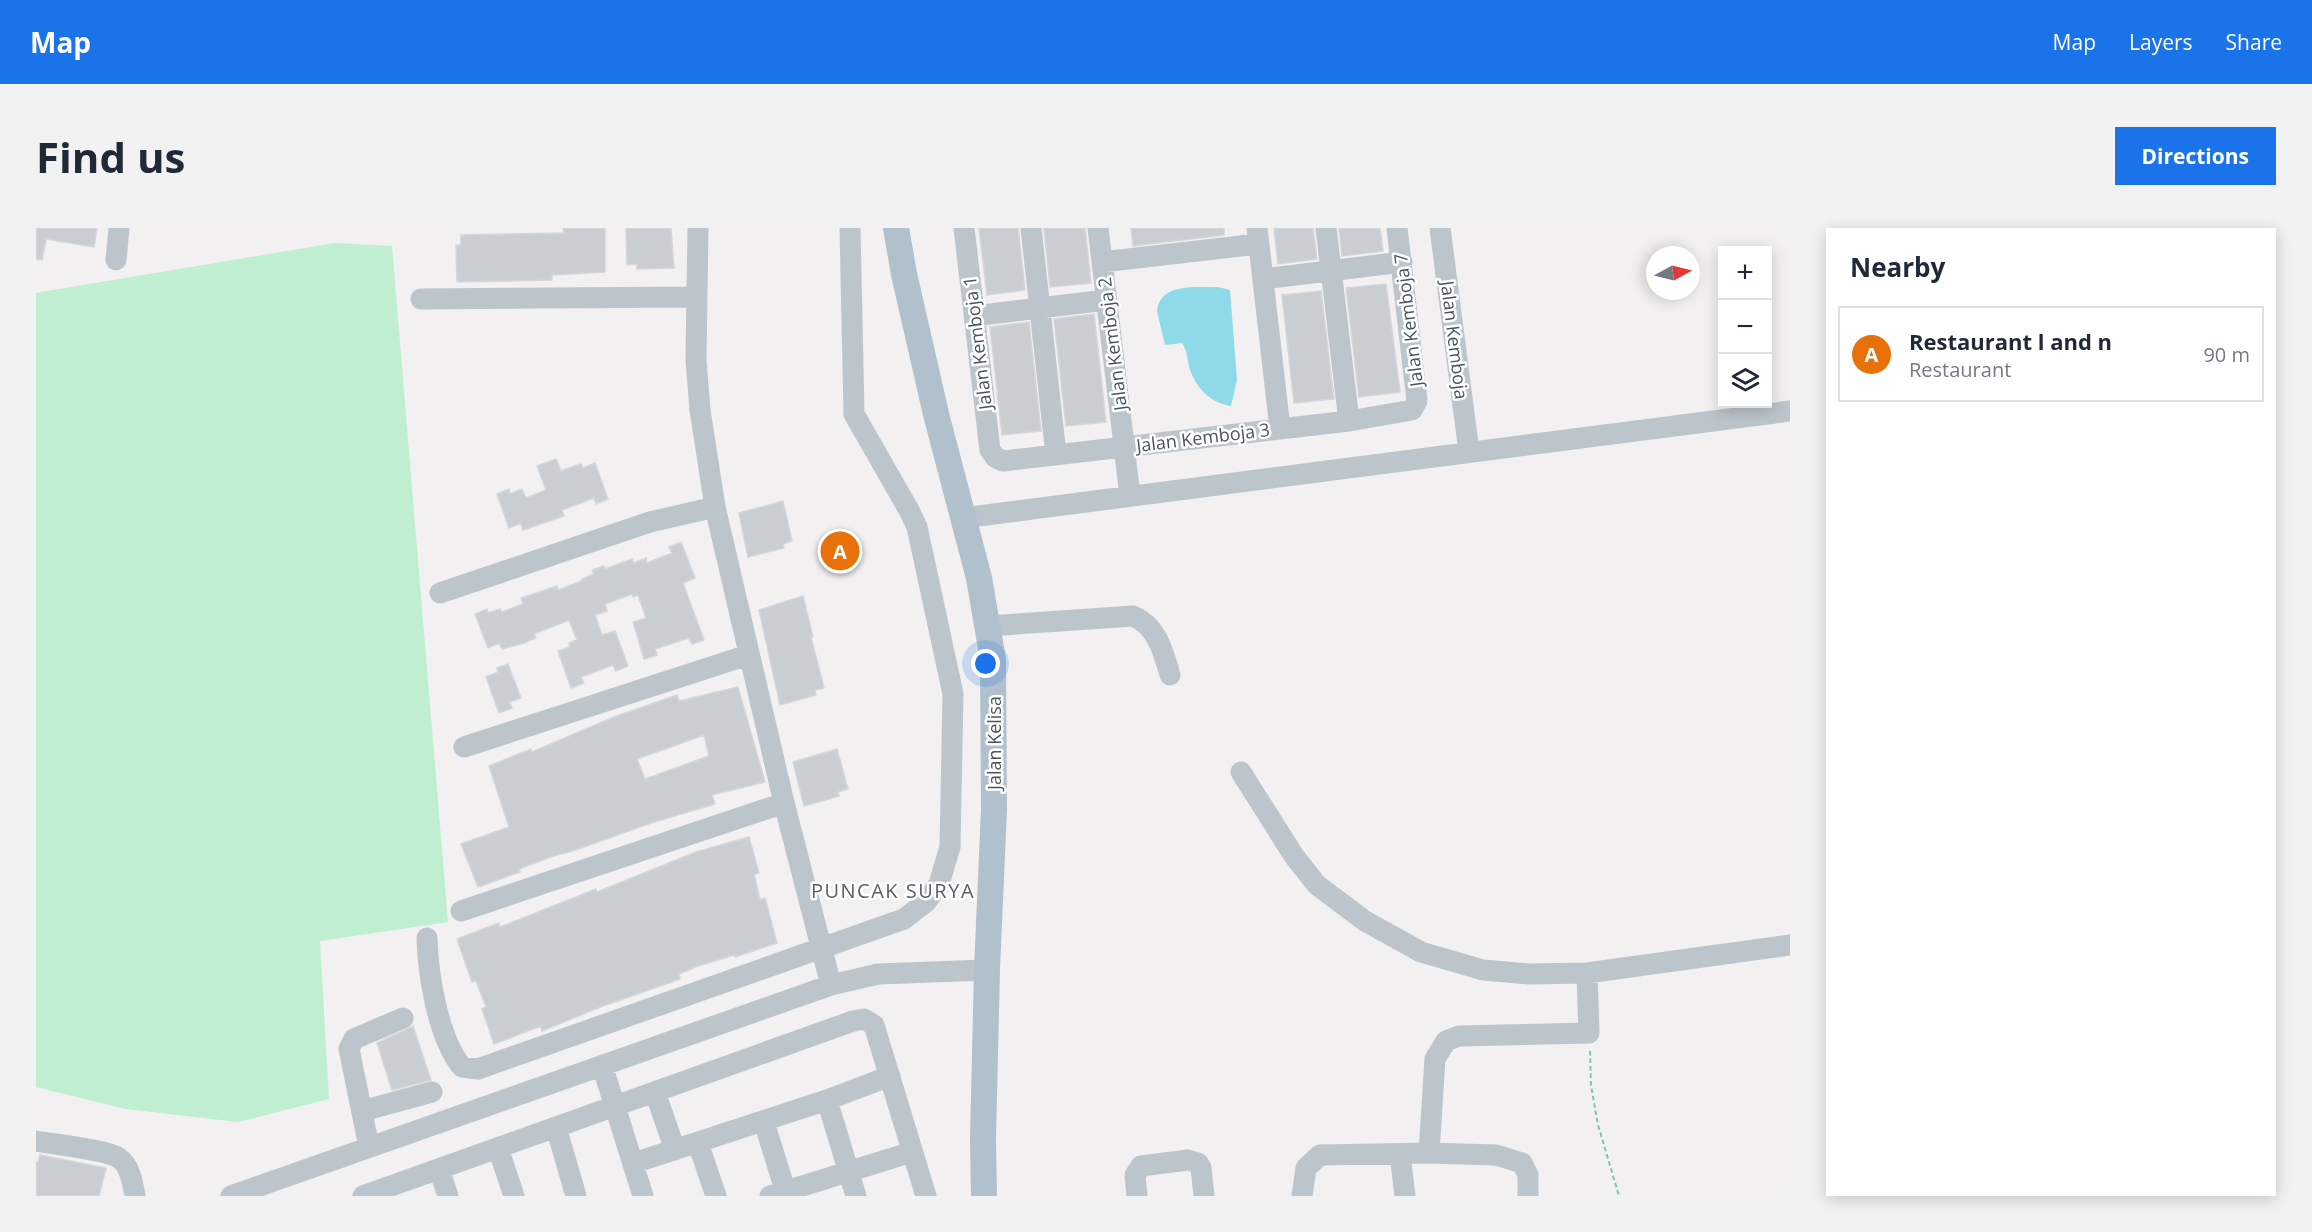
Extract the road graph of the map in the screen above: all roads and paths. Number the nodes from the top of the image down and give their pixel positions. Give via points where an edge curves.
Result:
1 (119, 228) edge
2 (698, 228) edge
3 (850, 228) edge
4 (896, 228) edge
5 (964, 228) edge
6 (1031, 228) edge
7 (1098, 228) edge
8 (1326, 228) edge
9 (1397, 228) edge
10 (1440, 228) edge
11 (1258, 236) edge
12 (116, 260) dead end
13 (1102, 262) junction
14 (1402, 262) junction
15 (1331, 272) junction
16 (1263, 279) junction
17 (696, 297) junction
18 (422, 299) dead end
19 (1106, 300) junction
20 (1040, 308) junction
21 (974, 316) junction
22 (1412, 410) joint
23 (1790, 411) edge
24 (1349, 421) junction
25 (1280, 428) junction
26 (1124, 447) junction
27 (1469, 452) junction
28 (1056, 455) junction
29 (995, 457) joint
30 (1130, 496) junction
31 (715, 507) junction
32 (963, 518) junction
33 (440, 593) dead end
34 (988, 626) junction
35 (748, 655) junction
36 (1170, 675) dead end
37 (464, 747) dead end
38 (1241, 772) dead end
39 (784, 803) junction
40 (461, 911) dead end
41 (427, 938) dead end
42 (1790, 945) edge
43 (820, 947) junction
44 (987, 970) junction
45 (1587, 974) junction
46 (831, 986) junction
47 (403, 1018) dead end
48 (1589, 1033) junction
49 (602, 1065) junction
50 (890, 1076) junction
51 (432, 1092) dead end
52 (655, 1092) junction
53 (827, 1100) junction
54 (613, 1107) junction
55 (362, 1111) junction
56 (764, 1122) junction
57 (556, 1127) junction
58 (36, 1141) edge
59 (698, 1143) junction
60 (369, 1147) junction
61 (498, 1148) junction
62 (675, 1150) junction
63 (912, 1152) junction
64 (1429, 1153) junction
65 (1400, 1154) junction
66 (634, 1163) junction
67 (439, 1169) junction
68 (848, 1171) junction
69 (252, 1192) edge
70 (385, 1192) edge
71 (780, 1194) edge
72 (986, 1194) edge
73 (135, 1196) edge
74 (231, 1196) edge
75 (363, 1196) edge
76 (448, 1196) edge
77 (514, 1196) edge
78 (576, 1196) edge
79 (643, 1196) edge
80 (716, 1196) edge
81 (856, 1196) edge
82 (926, 1196) edge
83 (1137, 1196) edge
84 (1204, 1196) edge
85 (1302, 1196) edge
86 (1405, 1196) edge
87 (1528, 1196) edge
88 (1618, 1196) edge

1 - 12 street
2 - 17 street
3 - 43 street via 854,414 917,527 950,670 950,847 939,884 926,902 904,919
4 - 32 main road, Jalan Kelisa
5 - 21 street, Jalan Kemboja 1
6 - 20 street
7 - 13 street, Jalan Kemboja 2
8 - 15 street
9 - 14 street, Jalan Kemboja 7
10 - 27 street, Jalan Kemboja
11 - 13 street
11 - 16 street
13 - 19 street, Jalan Kemboja 2
14 - 15 street
14 - 22 street, Jalan Kemboja 7 via 1417,401
15 - 16 street
15 - 24 street
16 - 25 street
17 - 18 street
17 - 31 street via 700,410
19 - 20 street
19 - 26 street, Jalan Kemboja 2
20 - 21 street
20 - 28 street
21 - 29 street, Jalan Kemboja 1 via 990,450
22 - 24 street, Jalan Kemboja 3
23 - 27 street
24 - 25 street, Jalan Kemboja 3
25 - 26 street, Jalan Kemboja 3
26 - 28 street, Jalan Kemboja 3
26 - 30 street, Jalan Kemboja 2
27 - 30 street
28 - 29 street, Jalan Kemboja 3 via 1003,460
30 - 32 street
31 - 33 street via 650,522
31 - 35 street
32 - 34 main road, Jalan Kelisa
34 - 36 street via 1132,615 1154,632
34 - 44 main road, Jalan Kelisa via 994,681 994,809
35 - 37 street
35 - 39 street
38 - 45 street via 1317,885 1365,921 1421,952 1483,970
39 - 40 street
39 - 43 street
41 - 43 street via 428,970 448,1043 462,1067 478,1069
42 - 45 street
43 - 46 street
44 - 46 street via 878,974
44 - 72 main road, Jalan Kelisa
45 - 48 street
46 - 49 street
47 - 55 street via 354,1039 349,1049
48 - 64 street via 1459,1036 1446,1041 1436,1059
48 - 88 path via 1596,1116
49 - 54 street
49 - 60 street
50 - 52 street via 874,1025 864,1019
50 - 53 street
50 - 63 street
51 - 55 street
52 - 54 street
52 - 62 street
53 - 56 street
53 - 68 street
54 - 57 street
54 - 66 street
55 - 60 street
56 - 59 street
56 - 71 street
57 - 61 street
57 - 78 street
58 - 73 street via 120,1158 131,1175
59 - 62 street
59 - 80 street
60 - 69 street
61 - 67 street
61 - 77 street
62 - 66 street
63 - 68 street
63 - 82 street
64 - 65 street
64 - 87 street via 1496,1155 1522,1163
65 - 85 street via 1320,1155 1306,1168
65 - 86 street
66 - 79 street
67 - 70 street
67 - 76 street
68 - 71 street
68 - 81 street
69 - 74 street
70 - 75 street
83 - 84 street via 1135,1175 1141,1166 1188,1160 1201,1168

